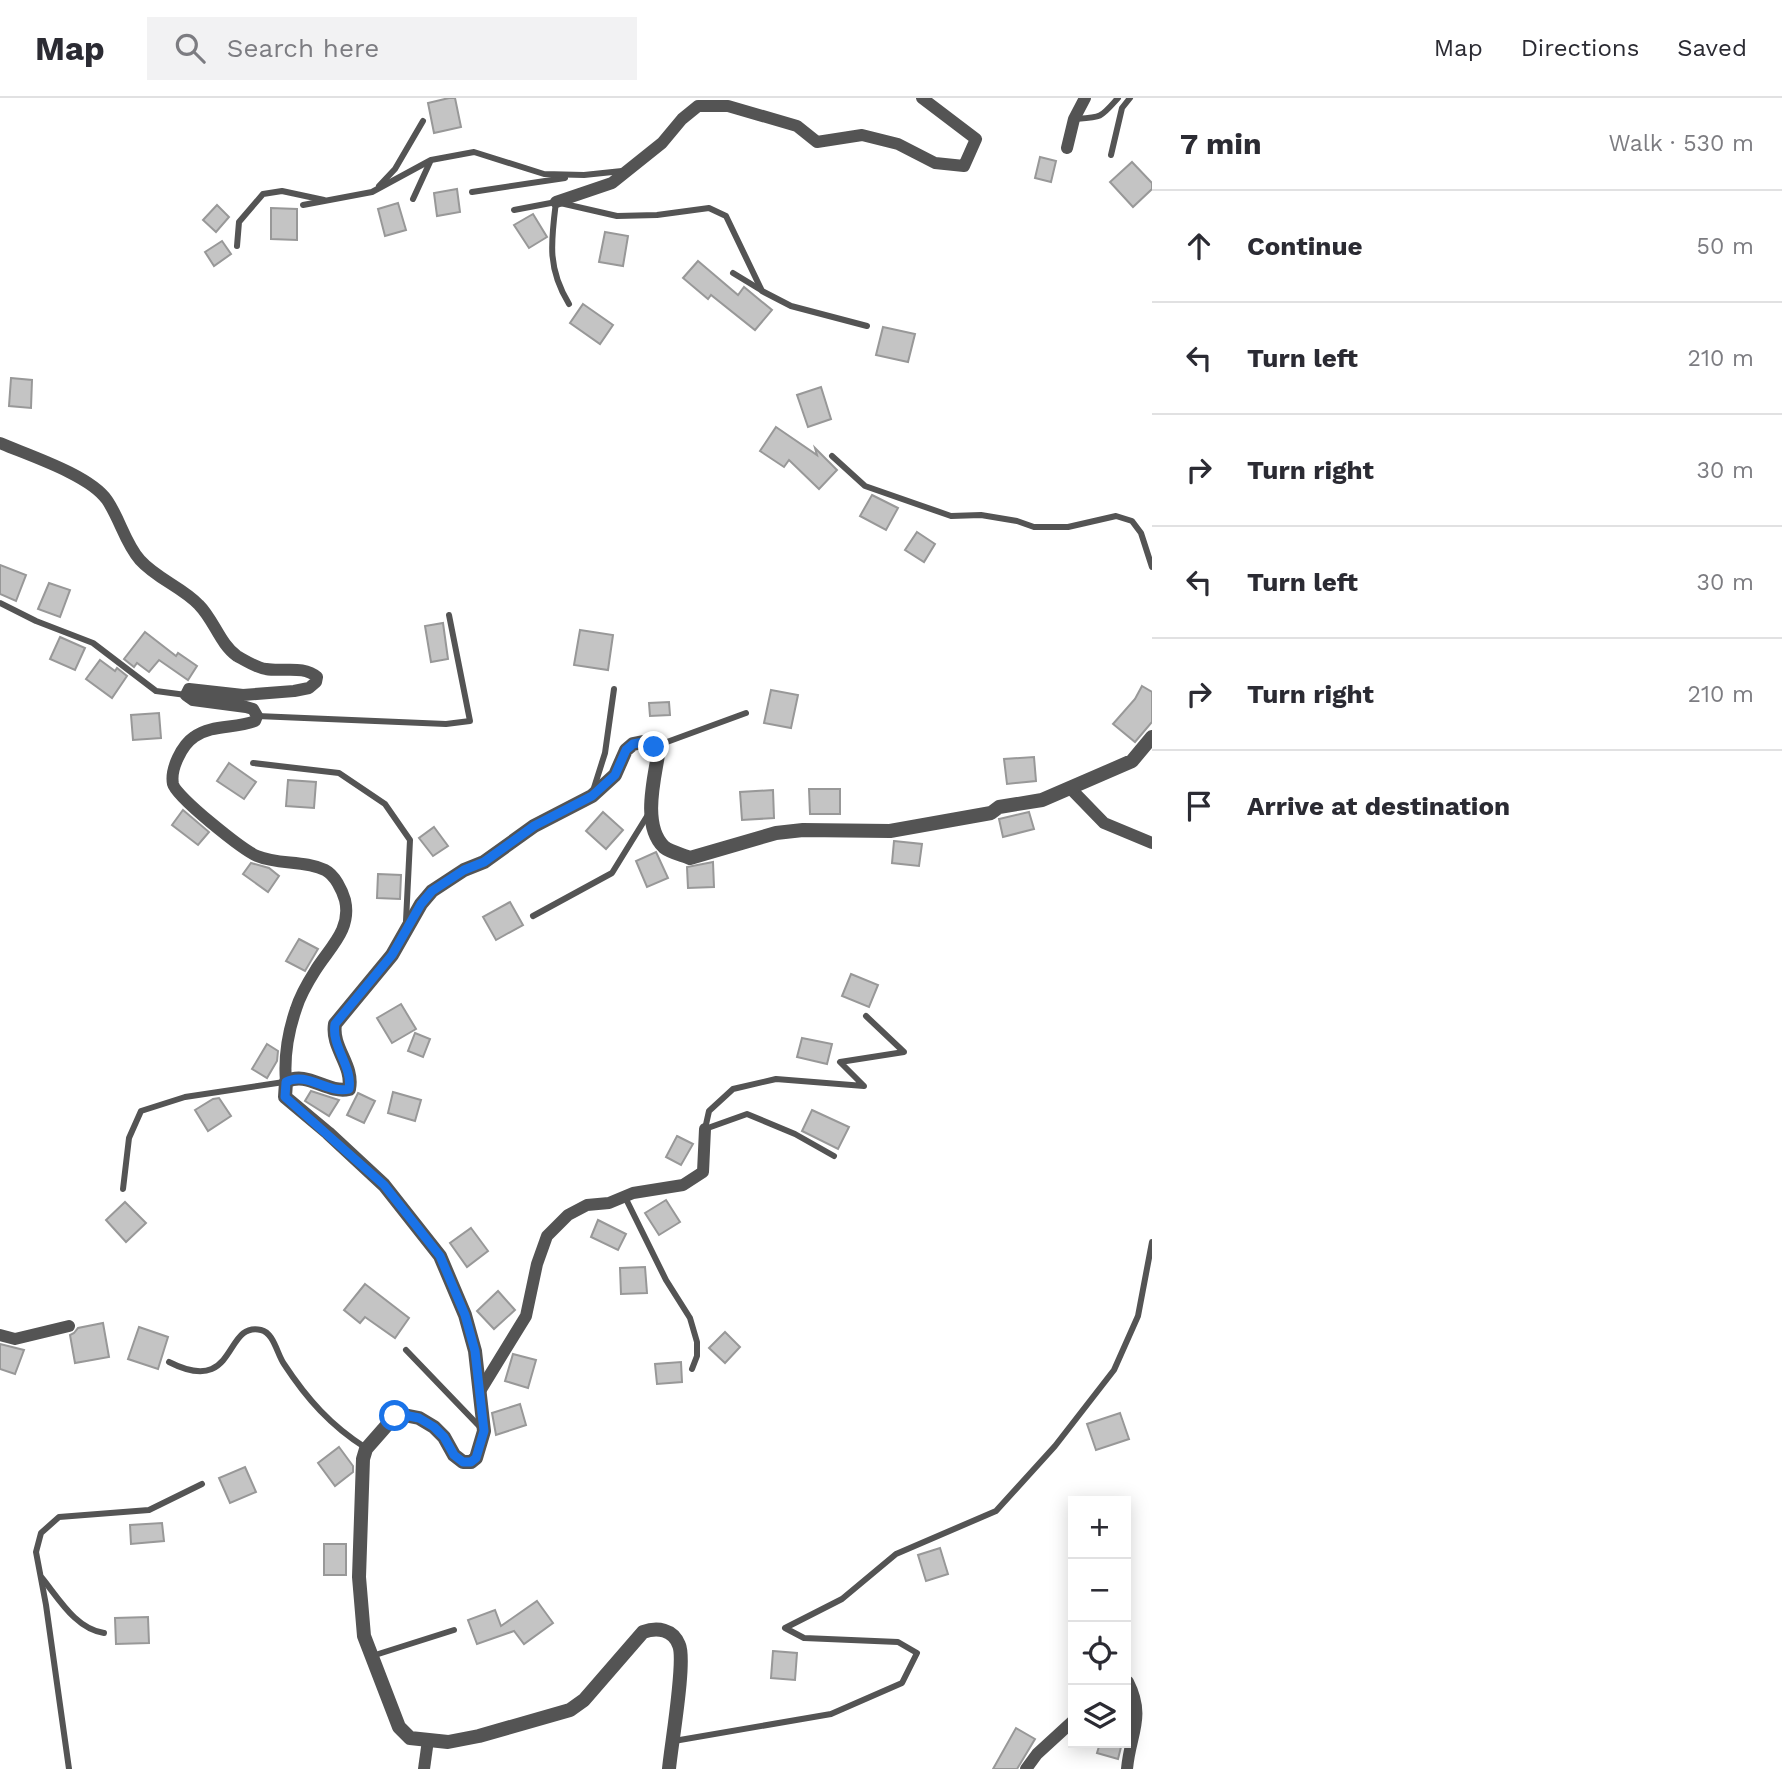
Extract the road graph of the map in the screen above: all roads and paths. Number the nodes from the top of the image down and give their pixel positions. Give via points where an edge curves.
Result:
1 (922, 98) edge
2 (1086, 98) edge
3 (1118, 98) edge
4 (1130, 98) edge
5 (1073, 119) junction
6 (423, 121) dead end
7 (1068, 148) dead end
8 (1111, 155) dead end
9 (430, 160) junction
10 (627, 171) junction
11 (584, 175) junction
12 (372, 192) junction
13 (472, 192) dead end
14 (413, 199) dead end
15 (330, 201) junction
16 (556, 202) junction
17 (303, 205) dead end
18 (513, 210) dead end
19 (237, 246) dead end
20 (733, 273) dead end
21 (762, 290) junction
22 (569, 304) dead end
23 (867, 326) dead end
24 (0, 443) edge
25 (832, 456) dead end
26 (1152, 567) edge
27 (0, 603) edge
28 (449, 615) dead end
29 (614, 689) dead end
30 (186, 695) junction
31 (746, 713) dead end
32 (257, 716) junction
33 (1152, 737) edge
34 (654, 747) junction
35 (253, 763) dead end
36 (1071, 789) junction
37 (592, 796) junction
38 (650, 811) junction
39 (1152, 843) edge
40 (533, 916) dead end
41 (406, 930) junction
42 (866, 1016) dead end
43 (286, 1082) junction
44 (705, 1129) junction
45 (834, 1156) dead end
46 (123, 1189) dead end
47 (625, 1197) junction
48 (1152, 1242) edge
49 (69, 1326) dead end
50 (0, 1335) edge
51 (406, 1350) dead end
52 (169, 1362) dead end
53 (692, 1369) dead end
54 (481, 1391) junction
55 (484, 1431) junction
56 (366, 1449) junction
57 (202, 1484) dead end
58 (41, 1577) junction
59 (454, 1630) dead end
60 (104, 1633) dead end
61 (372, 1656) junction
62 (1130, 1685) edge
63 (1068, 1726) edge
64 (428, 1740) junction
65 (672, 1741) junction
66 (69, 1769) edge
67 (424, 1769) edge
68 (669, 1769) edge
69 (1026, 1769) edge
70 (1127, 1769) edge

1 - 10 street via 976,139 964,166 935,163 898,144 862,135 817,142 797,126 728,106 698,106 662,144
2 - 5 street
3 - 5 lane via 1107,113
4 - 8 lane via 1122,108
5 - 7 street
6 - 12 lane via 395,169
9 - 11 lane via 474,152 544,174
9 - 12 lane
9 - 14 lane
10 - 11 lane
10 - 16 street via 612,183
11 - 13 lane
12 - 15 lane
15 - 17 lane
15 - 19 lane via 282,191 263,194 239,222
16 - 18 lane
16 - 21 lane via 617,216 709,208 726,216
16 - 22 lane via 550,246 559,288
20 - 21 lane
21 - 23 lane via 791,306
24 - 30 street via 83,479 105,496 138,558 190,595 236,655 262,669 306,670 317,677 309,688 294,691 243,695 189,689
25 - 26 lane via 865,486 951,516 981,515 1034,527 1068,527 1116,516 1132,521
27 - 30 lane via 93,643 156,691
28 - 32 lane via 470,720 446,724
29 - 37 lane via 605,753
30 - 32 street via 193,700 246,706
31 - 34 lane
32 - 43 street via 245,725 217,727 193,737 180,754 173,784 219,830 257,856 327,871 345,901 343,929 314,971 296,1009 286,1054
33 - 36 street via 1132,761
34 - 37 street via 633,744 615,775
34 - 38 street via 658,755
35 - 41 lane via 339,773 385,804 410,840
36 - 38 street via 991,813 928,825 890,831 776,833 690,858 664,847
36 - 39 street via 1104,823
37 - 41 street via 534,826 432,891
38 - 40 lane via 612,873
41 - 43 street via 392,955 335,1024 333,1035 351,1078 349,1089 338,1091 304,1079
42 - 44 lane via 904,1052 840,1062 864,1086 776,1079 733,1089 709,1111
43 - 46 lane via 185,1097 141,1111 129,1138
43 - 54 street via 285,1097 291,1104 384,1185 440,1256 465,1315
44 - 45 lane via 747,1114
44 - 47 street via 704,1172 683,1185
47 - 53 lane via 690,1318 697,1342
47 - 54 street via 587,1205 568,1215 547,1236 526,1316
48 - 65 lane via 1138,1316 1114,1370 1055,1446 996,1511 896,1555 842,1599 785,1628 804,1638 898,1642 917,1653 902,1683 831,1714
49 - 50 street via 15,1339
51 - 55 lane
52 - 56 lane via 199,1373 211,1371 224,1362 244,1332 264,1330 304,1395
54 - 55 street
55 - 56 street via 471,1462 454,1455 434,1427 404,1415 395,1416
56 - 61 street via 359,1577 364,1636
57 - 58 lane via 149,1510 58,1517 41,1533 36,1552
58 - 60 lane via 70,1614 92,1631
58 - 66 lane
59 - 61 lane
61 - 64 street via 400,1727 410,1738
62 - 70 street via 1136,1698 1137,1719
63 - 69 street
64 - 65 street via 448,1742 479,1736 570,1710 643,1632 655,1628 675,1637 681,1647
64 - 67 street
65 - 68 street

